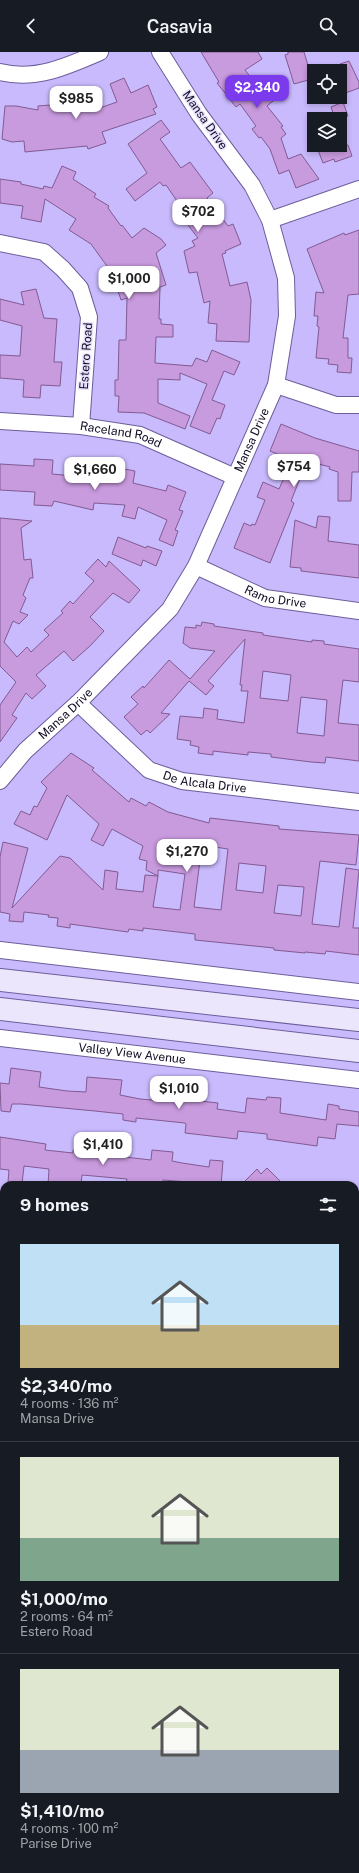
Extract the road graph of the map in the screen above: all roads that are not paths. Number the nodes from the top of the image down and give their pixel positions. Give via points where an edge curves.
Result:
1 (100, 52) edge
2 (160, 52) edge
3 (0, 72) edge
4 (359, 189) edge
5 (270, 220) junction
6 (0, 243) edge
7 (276, 385) junction
8 (359, 405) edge
9 (0, 421) edge
10 (81, 426) junction
11 (235, 477) junction
12 (196, 566) junction
13 (359, 611) edge
14 (78, 703) junction
15 (0, 781) edge
16 (359, 802) edge
17 (0, 950) edge
18 (0, 980) edge
19 (359, 992) edge
20 (0, 1009) edge
21 (359, 1020) edge
22 (0, 1038) edge
23 (359, 1051) edge
24 (359, 1080) edge

1 - 3 street via 58,70 33,74
2 - 5 street, Mansa Drive via 200,114 252,185
4 - 5 street
5 - 7 street, Mansa Drive via 286,278 287,316
6 - 10 street, Estero Road via 44,252 80,288 89,317
7 - 8 street via 336,405
7 - 11 street, Mansa Drive
9 - 10 street, Raceland Road
10 - 11 street, Raceland Road via 140,435
11 - 12 street, Mansa Drive
12 - 13 street, Ramo Drive via 265,598
12 - 14 street, Mansa Drive via 170,609
14 - 15 street, Mansa Drive via 25,751
14 - 16 street, De Alcala Drive via 148,770 182,781
17 - 19 street
18 - 21 main road
20 - 23 main road
22 - 24 street, Valley View Avenue

